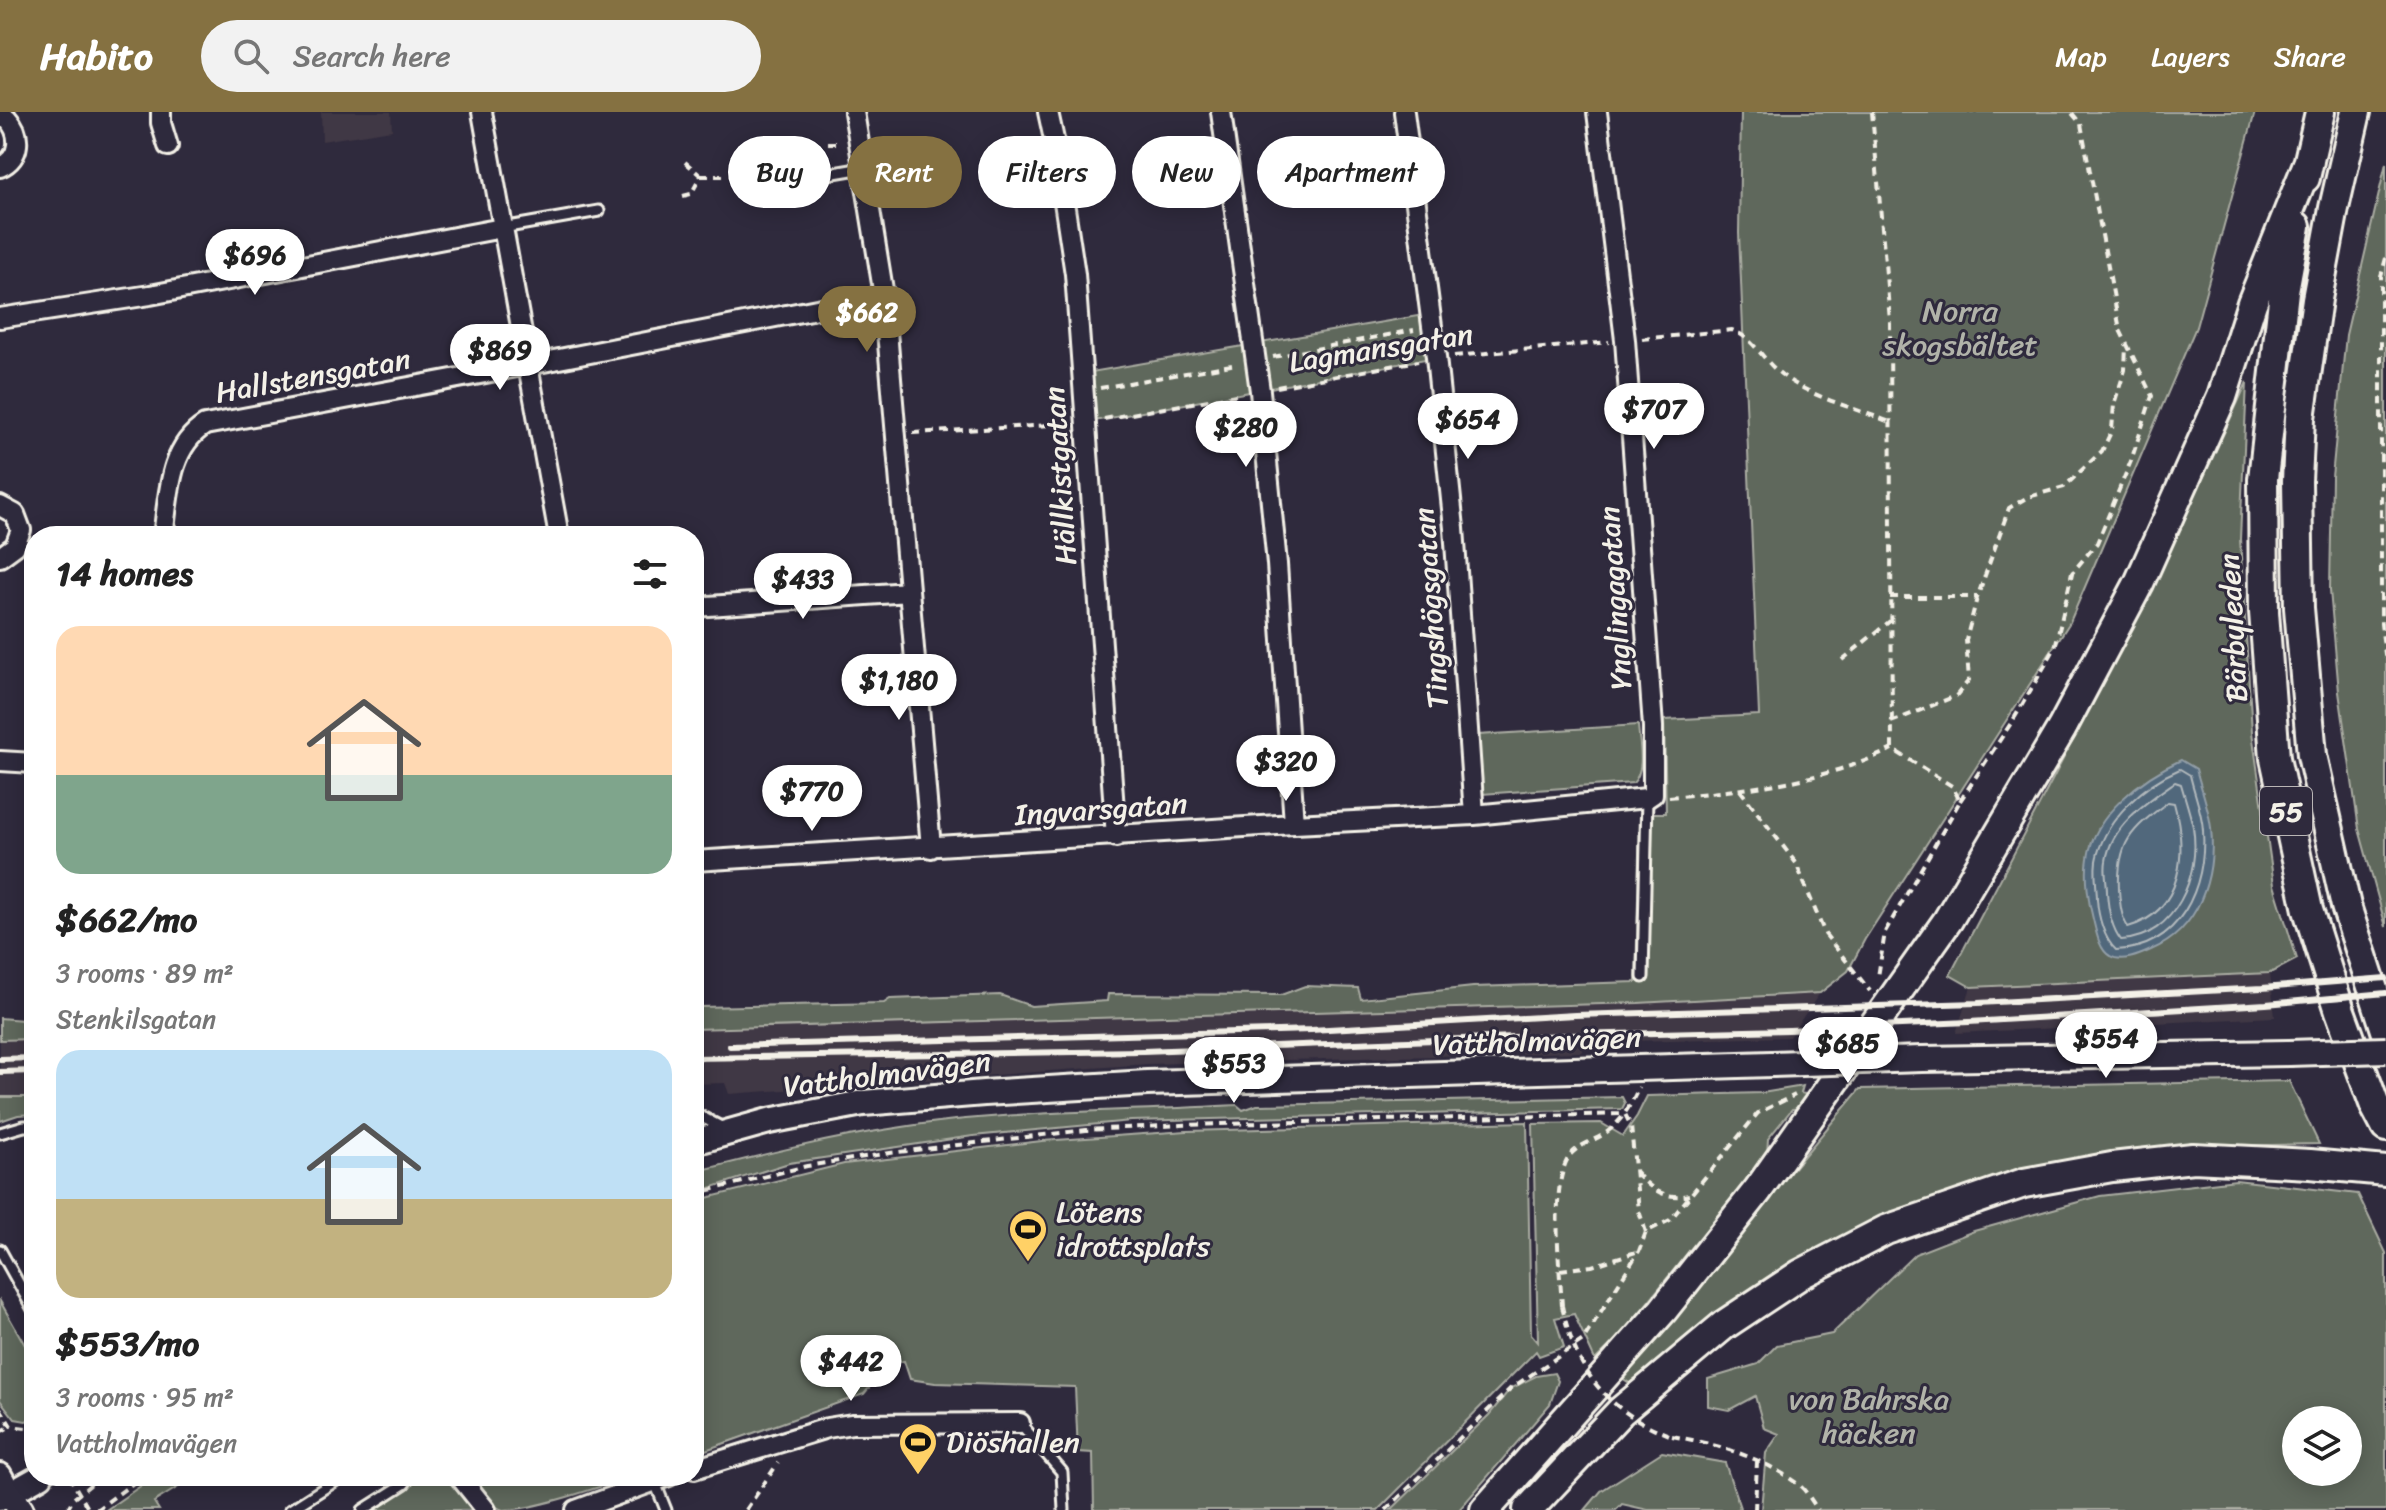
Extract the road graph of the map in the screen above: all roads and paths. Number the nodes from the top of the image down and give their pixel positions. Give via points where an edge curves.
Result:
1 (161, 112) edge
2 (482, 112) edge
3 (854, 112) edge
4 (1048, 112) edge
5 (1221, 112) edge
6 (1404, 112) edge
7 (1597, 112) edge
8 (1872, 112) edge
9 (2071, 112) edge
10 (2320, 112) edge
11 (2356, 112) edge
12 (0, 118) edge
13 (858, 136) edge
14 (168, 146) dead end
15 (2309, 161) junction
16 (685, 162) dead end
17 (0, 167) edge
18 (701, 176) junction
19 (728, 176) edge
20 (683, 196) dead end
21 (870, 208) edge
22 (599, 211) dead end
23 (502, 228) junction
24 (2386, 258) edge
25 (884, 296) junction
26 (0, 318) edge
27 (1625, 340) junction
28 (2126, 343) junction
29 (1436, 357) junction
30 (528, 365) junction
31 (1260, 391) junction
32 (1890, 422) junction
33 (1084, 423) junction
34 (895, 434) junction
35 (0, 506) edge
36 (165, 526) edge
37 (557, 526) edge
38 (0, 557) edge
39 (909, 592) junction
40 (1890, 597) junction
41 (1978, 597) junction
42 (704, 606) edge
43 (1890, 621) junction
44 (1842, 660) dead end
45 (2386, 662) edge
46 (1890, 722) junction
47 (1892, 749) junction
48 (0, 761) edge
49 (24, 762) edge
50 (1740, 790) junction
51 (1650, 796) junction
52 (1960, 801) junction
53 (1474, 815) junction
54 (1294, 824) junction
55 (1116, 837) junction
56 (931, 848) junction
57 (704, 860) edge
58 (1643, 977) dead end
59 (2386, 1030) edge
60 (2386, 1050) edge
61 (1642, 1078) junction
62 (1626, 1088) dead end
63 (1805, 1091) dead end
64 (1625, 1114) junction
65 (704, 1118) edge
66 (24, 1126) edge
67 (2386, 1127) edge
68 (729, 1132) junction
69 (0, 1133) edge
70 (704, 1139) edge
71 (2386, 1171) edge
72 (1636, 1172) junction
73 (704, 1192) edge
74 (1692, 1194) junction
75 (1646, 1232) junction
76 (0, 1250) edge
77 (1639, 1251) junction
78 (1560, 1270) junction
79 (24, 1293) edge
80 (0, 1408) edge
81 (1020, 1423) joint
82 (14, 1427) junction
83 (24, 1428) edge
84 (0, 1432) edge
85 (801, 1437) junction
86 (1757, 1461) junction
87 (704, 1466) edge
88 (75, 1486) edge
89 (88, 1486) edge
90 (129, 1486) edge
91 (327, 1486) edge
92 (401, 1486) edge
93 (467, 1486) edge
94 (640, 1486) edge
95 (663, 1486) edge
96 (79, 1493) junction
97 (67, 1510) edge
98 (89, 1510) edge
99 (96, 1510) edge
100 (290, 1510) edge
101 (363, 1510) edge
102 (486, 1510) edge
103 (576, 1510) edge
104 (666, 1510) edge
105 (746, 1510) edge
106 (1064, 1510) edge
107 (1386, 1510) edge
108 (1485, 1510) edge
109 (1528, 1510) edge
110 (1755, 1510) edge
111 (1818, 1510) edge

1 - 14 street
2 - 23 street
3 - 13 street
4 - 33 street, Hällkistgatan via 1075,274
5 - 31 street
6 - 29 street, Tingshögsgatan
7 - 27 street, Ynglingagatan
8 - 32 path via 1890,321
9 - 28 path via 2081,124
10 - 15 main road, Bärbyleden / 55
11 - 59 main road, 55 via 2317,299 2300,418 2299,608 2312,755 2346,906
12 - 17 street via 16,128 17,143 16,155
15 - 67 main road, Bärbyleden / 55 via 2284,291 2263,479 2264,612 2274,744 2308,910 2340,1011
15 - 108 main road via 2252,303 2222,397 2139,583 2062,728 1948,920 1748,1202 1663,1310
16 - 18 path
18 - 19 path
18 - 20 path via 691,194
21 - 25 street
22 - 23 lane
23 - 26 street
23 - 30 street
24 - 45 path via 2381,276 2380,455
25 - 30 street, Hallstensgatan
25 - 34 street
27 - 29 path, Lagmansgatan
27 - 32 path, Lagmansgatan via 1732,330 1745,335 1780,374 1801,387
27 - 51 street, Ynglingagatan via 1653,727
28 - 41 path via 2112,430 2102,451 2064,487 2009,508
28 - 52 path via 2152,396 2131,461 2097,543 2072,573 2055,648
29 - 31 path, Lagmansgatan
29 - 53 street, Tingshögsgatan
30 - 36 street, Hallstensgatan via 205,425 192,433 176,458
30 - 37 street
31 - 33 path, Lagmansgatan
31 - 54 street
32 - 40 path
33 - 34 path, Lagmansgatan
33 - 55 street, Hällkistgatan
34 - 39 street
35 - 38 street via 15,514 21,530 15,546
39 - 42 street
39 - 56 street
40 - 41 path
40 - 43 path
41 - 46 path via 1966,640 1969,680 1956,696
43 - 44 path
43 - 46 path
46 - 47 path
47 - 50 path via 1857,763
47 - 52 path via 1952,786
48 - 49 street
50 - 51 path
50 - 52 path via 1796,863 1825,934 1874,997 1885,932
51 - 53 street, Ingvarsgatan
51 - 58 lane, Ynglingagatan
53 - 54 street, Ingvarsgatan
54 - 55 street, Ingvarsgatan
55 - 56 street, Ingvarsgatan
56 - 57 street, Ingvarsgatan
60 - 61 main road, Vattholmavägen, bridge via 1772,1064
61 - 62 path
61 - 64 path
61 - 68 main road, Vattholmavägen via 1147,1083 863,1103
63 - 74 path via 1758,1113
64 - 72 path
64 - 73 path via 1086,1130 807,1166
64 - 78 path via 1571,1154 1563,1169 1558,1188
65 - 68 lane
66 - 69 lane
68 - 70 main road, Vattholmavägen
71 - 109 main road via 2193,1158 2112,1167 2024,1183 1886,1230 1801,1274 1724,1325 1621,1411
72 - 74 path via 1663,1194
72 - 75 path
74 - 75 path via 1670,1220
75 - 77 path
76 - 79 lane
77 - 78 path
77 - 107 path via 1583,1340 1510,1389
78 - 86 path, bridge via 1567,1331 1598,1387 1648,1427
80 - 82 path
81 - 85 street via 852,1424
81 - 106 lane via 1062,1472
82 - 83 path
82 - 84 path
85 - 87 street
85 - 105 path
86 - 110 path
86 - 111 path via 1801,1486
88 - 96 path
89 - 96 path
90 - 99 path
91 - 100 lane
92 - 101 lane
93 - 102 street
94 - 103 street
95 - 104 lane
96 - 97 path
96 - 98 path

